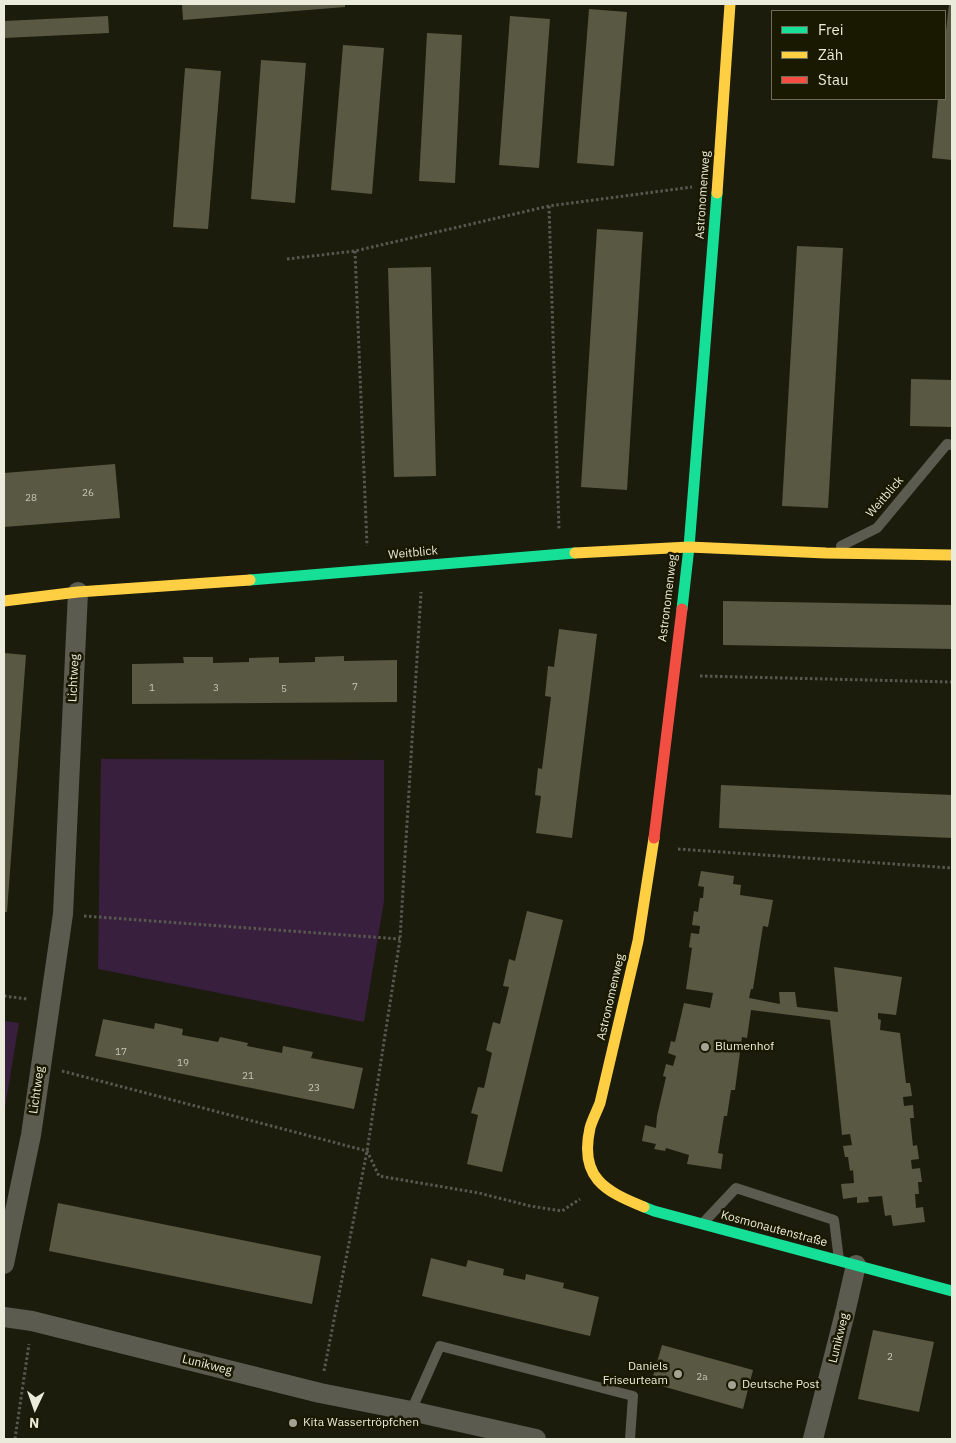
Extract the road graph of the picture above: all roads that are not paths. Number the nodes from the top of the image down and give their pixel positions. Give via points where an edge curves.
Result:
1 (730, 4) edge
2 (952, 446) edge
3 (689, 547) junction
4 (826, 553) junction
5 (952, 555) edge
6 (78, 592) junction
7 (4, 601) edge
8 (600, 1184) joint
9 (703, 1224) junction
10 (848, 1263) junction
11 (4, 1264) edge
12 (952, 1291) edge
13 (4, 1317) edge
14 (411, 1411) junction
15 (536, 1439) edge
16 (630, 1439) edge
17 (813, 1439) edge

1 - 3 street, Astronomenweg
2 - 4 lane, Weitblick via 947,444 877,528
3 - 4 street, Weitblick
3 - 6 street, Weitblick
3 - 8 street, Astronomenweg via 638,941 586,1152 592,1174
4 - 5 street, Weitblick
6 - 7 street, Weitblick
6 - 11 street, Lichtweg via 63,914 31,1135
8 - 9 street, Kosmonautenstraße via 613,1194 654,1211
9 - 10 street, Kosmonautenstraße
9 - 10 lane, Kosmonautenstraße via 736,1188 834,1220
10 - 12 street, Kosmonautenstraße
10 - 17 street, Lunikweg via 846,1313
13 - 14 street, Lunikweg via 320,1393
14 - 15 street, Lunikweg
14 - 16 lane via 440,1346 633,1396

